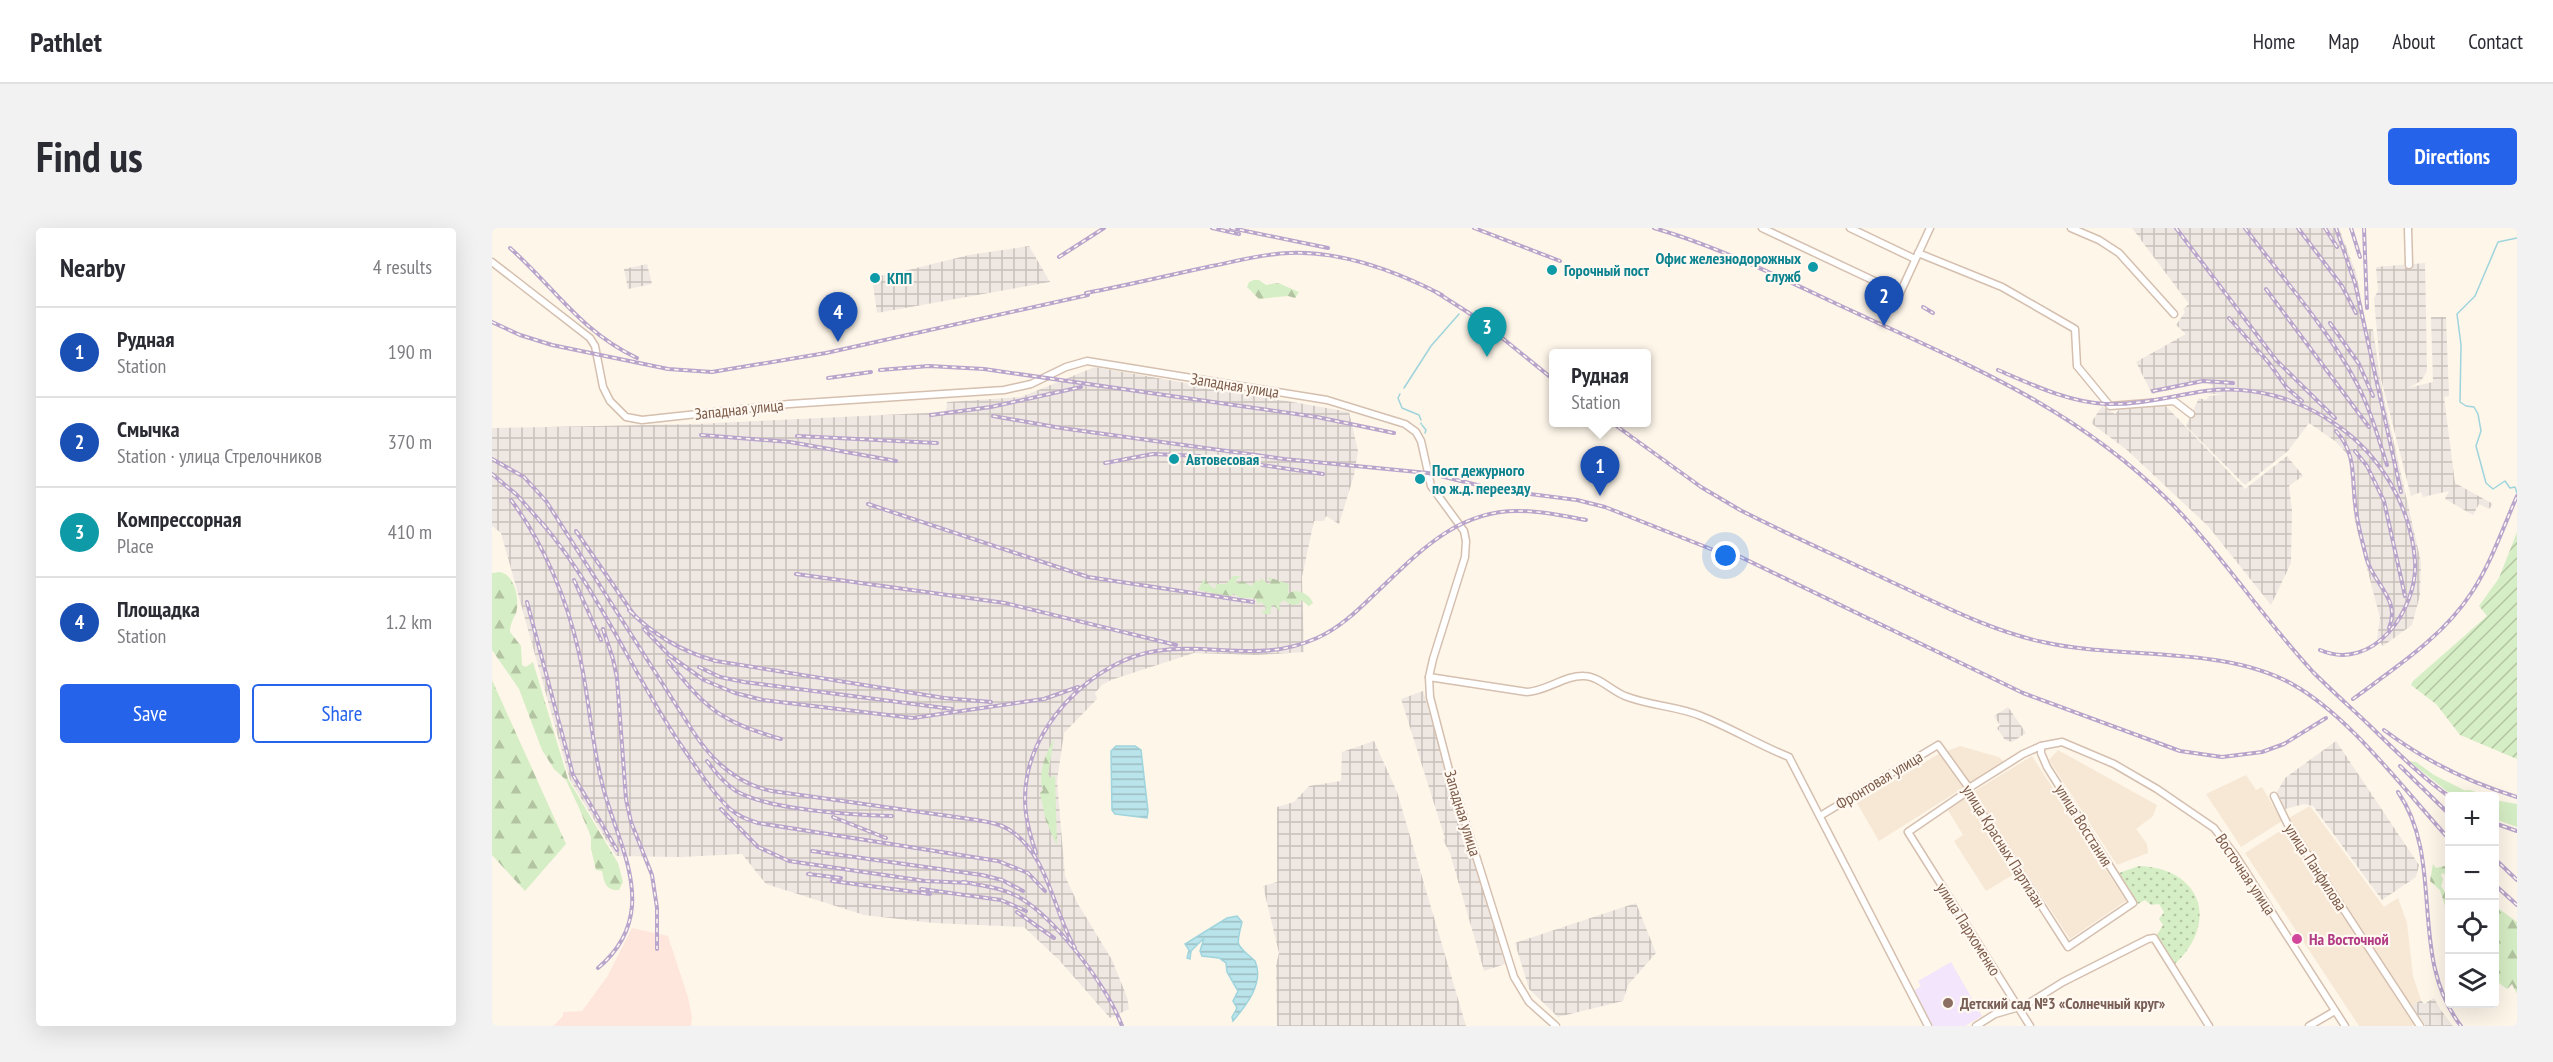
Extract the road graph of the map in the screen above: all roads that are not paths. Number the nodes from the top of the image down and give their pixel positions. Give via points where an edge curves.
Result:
1 (1762, 228) edge
2 (1850, 228) edge
3 (1930, 228) edge
4 (2071, 228) edge
5 (2408, 228) edge
6 (1917, 256) junction
7 (492, 262) edge
8 (2409, 264) dead end
9 (2174, 314) dead end
10 (2191, 414) dead end
11 (1430, 677) junction
12 (1938, 745) joint
13 (2041, 746) junction
14 (1969, 790) junction
15 (2274, 796) dead end
16 (1820, 816) junction
17 (2068, 947) joint
18 (2018, 1008) junction
19 (2335, 1011) junction
20 (1556, 1026) edge
21 (1928, 1026) edge
22 (1976, 1026) edge
23 (2030, 1026) edge
24 (2209, 1026) edge
25 (2309, 1026) edge
26 (2345, 1026) edge
27 (2420, 1026) edge

1 - 6 street via 1900,293
2 - 6 street
3 - 6 street
4 - 9 street via 2119,254
5 - 8 street
6 - 10 street via 2002,287 2075,329 2077,366 2107,404 2113,407 2174,401
7 - 11 street, Западная улица via 592,340 603,387 617,411 631,419 1004,390 1087,362 1339,402 1405,424 1420,437 1431,486 1467,541
11 - 16 street via 1527,692 1586,675 1644,703 1700,715 1789,757
11 - 20 street, Западная улица via 1430,697 1449,770 1514,977 1529,1002
12 - 14 street, улица Красных Партизан
12 - 16 street, Фронтовая улица
13 - 14 street
13 - 17 street, улица Восстания via 2047,767 2133,903
13 - 19 street, Восточная улица via 2066,743 2114,764 2210,823 2235,855
14 - 17 street, улица Красных Партизан
14 - 18 street, улица Пархоменко via 1908,832
15 - 27 street, улица Панфилова via 2287,823
16 - 21 street
18 - 22 street via 1995,1014
18 - 23 street, улица Пархоменко
18 - 24 street via 2154,938
19 - 25 street
19 - 26 street, Восточная улица

